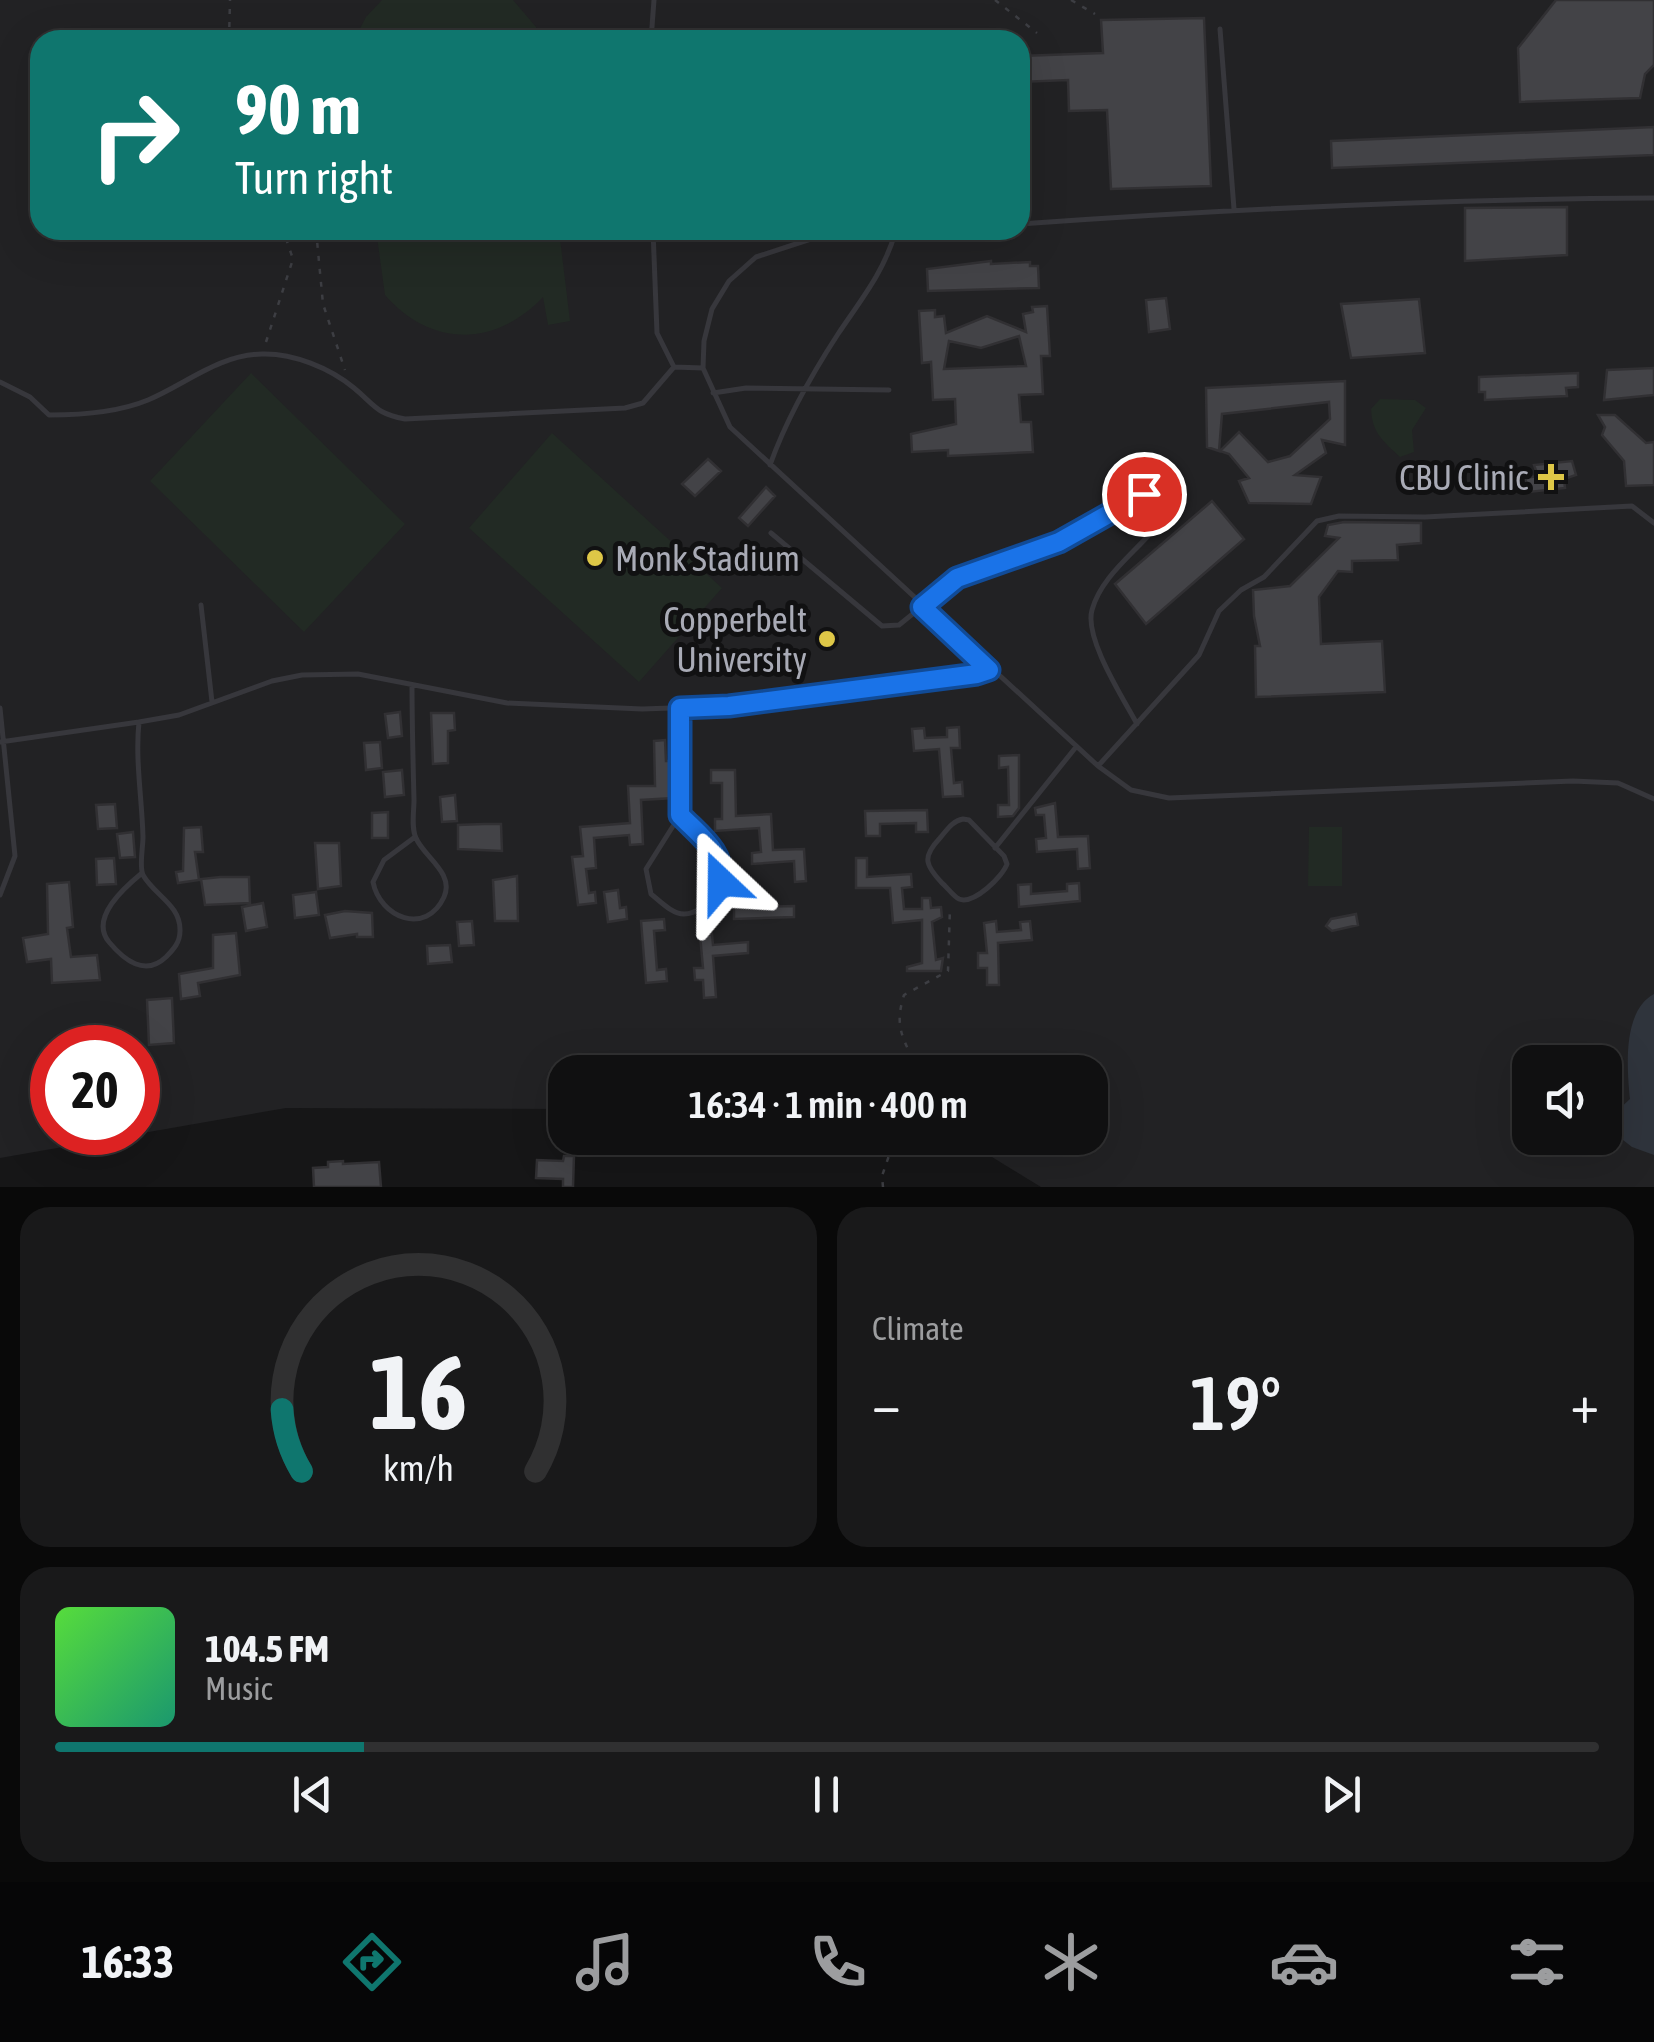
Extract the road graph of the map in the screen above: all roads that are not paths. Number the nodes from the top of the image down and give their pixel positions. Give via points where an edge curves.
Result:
1 (654, 0) edge
2 (1220, 29) dead end
3 (652, 30) edge
4 (1654, 198) edge
5 (1234, 209) junction
6 (1030, 223) edge
7 (653, 240) edge
8 (808, 240) edge
9 (893, 240) edge
10 (674, 367) junction
11 (703, 368) junction
12 (0, 382) edge
13 (807, 388) junction
14 (889, 390) dead end
15 (713, 393) junction
16 (770, 465) junction
17 (1142, 470) dead end
18 (1144, 494) junction
19 (1654, 522) edge
20 (771, 533) dead end
21 (202, 605) dead end
22 (922, 607) junction
23 (989, 670) junction
24 (412, 684) junction
25 (212, 702) junction
26 (0, 708) edge
27 (680, 708) junction
28 (139, 722) junction
29 (1137, 724) junction
30 (0, 742) edge
31 (1076, 747) junction
32 (1098, 766) junction
33 (1654, 799) edge
34 (680, 815) junction
35 (415, 837) junction
36 (995, 848) junction
37 (142, 873) junction
38 (0, 895) edge

1 - 3 lane
2 - 5 lane
4 - 5 lane
5 - 6 lane
7 - 10 lane via 656,333
8 - 11 lane via 756,257 729,281 712,309
9 - 13 lane via 883,268
10 - 11 lane
10 - 12 lane via 643,403 625,408 405,419 382,415 351,386 306,360 262,354 212,365 138,403 64,415 49,414
11 - 15 lane
13 - 14 lane
13 - 15 lane
13 - 16 lane
15 - 16 lane via 730,427
16 - 22 lane
17 - 18 lane
18 - 22 lane via 1059,542 957,578
18 - 29 lane via 1148,536 1106,581 1090,612 1093,634
19 - 29 lane via 1632,506 1327,517 1264,578 1218,611 1199,655
20 - 22 lane via 882,626 899,625
21 - 25 lane
22 - 23 lane
23 - 27 lane
23 - 31 lane
24 - 25 lane via 358,674 302,676
24 - 27 lane via 507,703
24 - 35 lane
25 - 28 lane
26 - 30 lane
27 - 34 lane
28 - 30 lane
28 - 37 lane
29 - 32 lane
30 - 38 lane via 15,856
31 - 32 lane
31 - 36 lane
32 - 33 lane via 1131,790 1168,798 1574,781 1618,782
34 - 34 lane via 723,869 721,882 688,914 651,894 646,882 646,868
35 - 35 lane via 446,886 444,898 416,920 381,904 373,882 384,860
36 - 36 lane via 1007,864 1004,872 973,898 958,898 928,867 927,852 956,820 969,820
37 - 37 lane via 178,916 180,933 176,947 146,967 122,956 104,936 112,903

